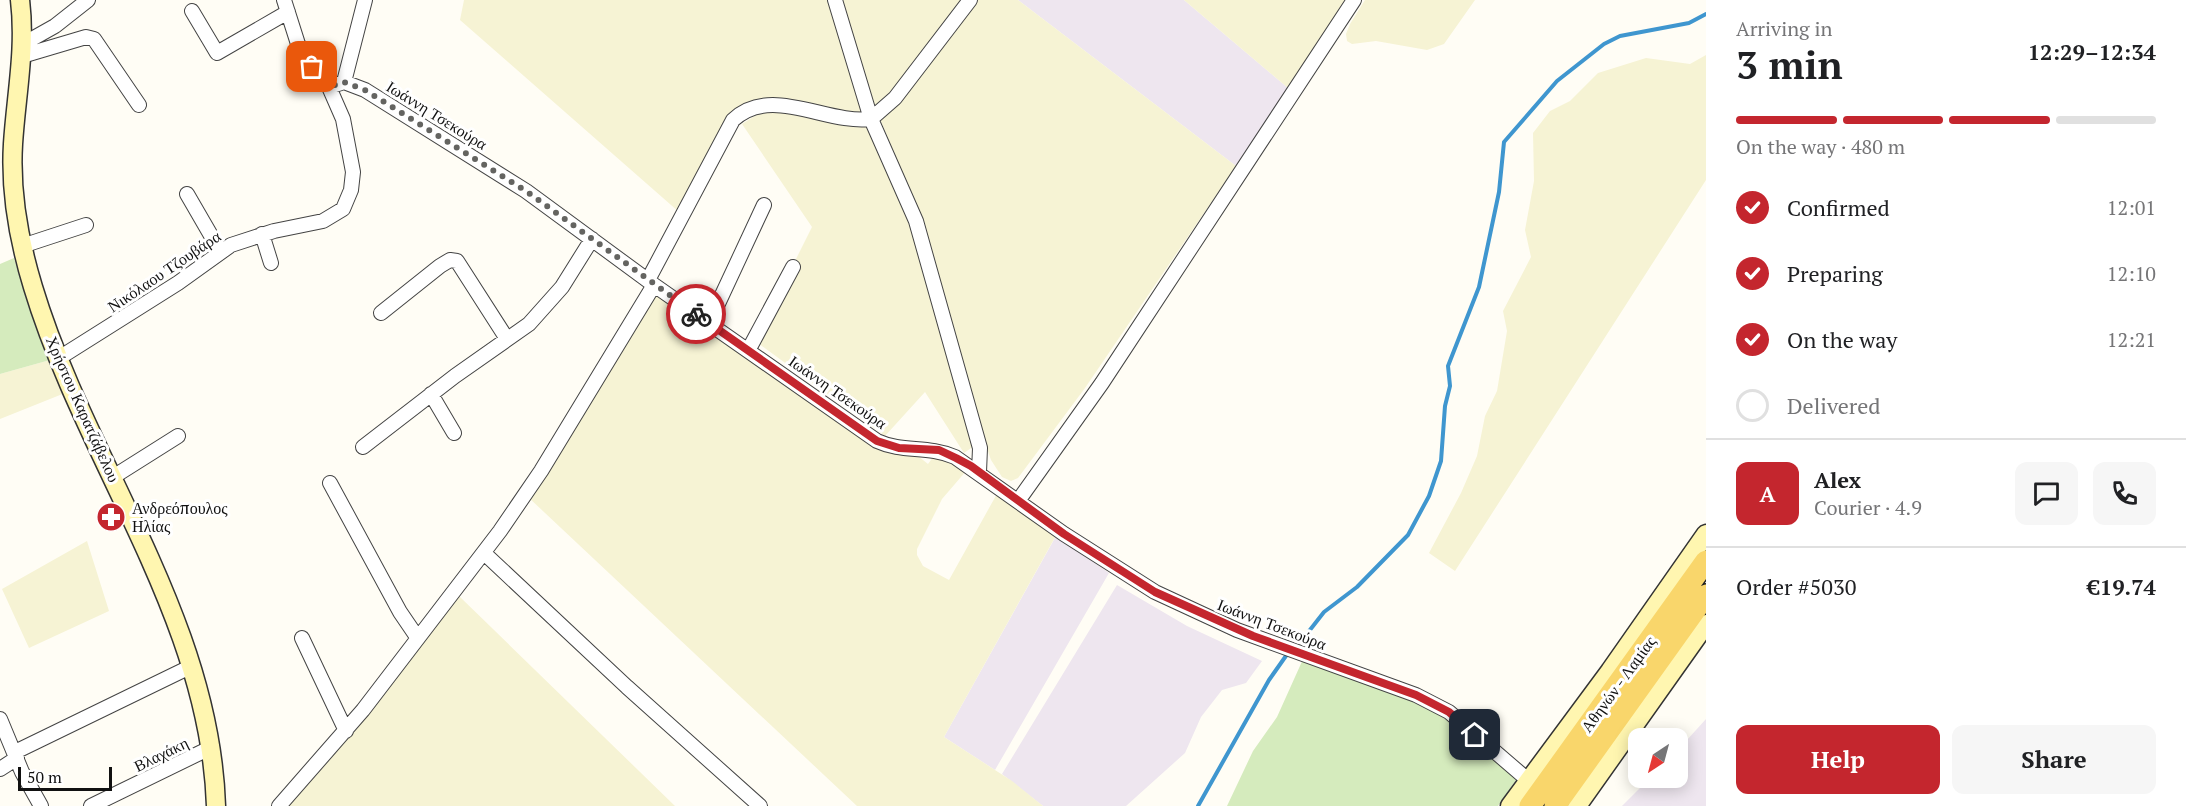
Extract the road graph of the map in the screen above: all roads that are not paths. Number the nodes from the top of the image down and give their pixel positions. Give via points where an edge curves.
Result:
1 (20, 0) edge
2 (88, 0) edge
3 (365, 0) edge
4 (834, 0) edge
5 (970, 0) edge
6 (1354, 0) edge
7 (286, 6) edge
8 (192, 11) dead end
9 (23, 50) junction
10 (344, 82) junction
11 (329, 87) junction
12 (139, 105) dead end
13 (871, 119) junction
14 (6, 166) edge
15 (187, 194) dead end
16 (764, 205) dead end
17 (86, 225) dead end
18 (262, 234) junction
19 (592, 239) junction
20 (22, 246) junction
21 (220, 251) junction
22 (271, 263) dead end
23 (793, 267) dead end
24 (651, 283) junction
25 (381, 313) dead end
26 (710, 323) junction
27 (507, 339) junction
28 (749, 349) junction
29 (59, 358) junction
30 (431, 394) junction
31 (454, 434) dead end
32 (178, 436) dead end
33 (363, 447) dead end
34 (979, 472) junction
35 (112, 477) junction
36 (330, 483) dead end
37 (1018, 501) junction
38 (1706, 534) edge
39 (484, 553) junction
40 (1706, 561) edge
41 (1706, 595) edge
42 (1706, 624) edge
43 (417, 637) junction
44 (302, 638) dead end
45 (192, 666) junction
46 (0, 718) edge
47 (346, 731) junction
48 (212, 747) junction
49 (16, 755) junction
50 (0, 769) edge
51 (1529, 781) junction
52 (41, 806) edge
53 (91, 806) edge
54 (216, 806) edge
55 (279, 806) edge
56 (760, 806) edge
57 (1510, 806) edge
58 (1530, 806) edge
59 (1555, 806) edge
60 (1577, 806) edge

1 - 9 street, Χρήστου Καρατζάβελου
2 - 9 street
3 - 10 street
4 - 13 street
5 - 13 street via 895,98
6 - 37 street via 1102,383
7 - 8 street via 217,53
7 - 11 street via 298,44
9 - 12 street via 86,37 94,39
9 - 14 street, Χρήστου Καρατζάβελου
10 - 11 street
10 - 19 street, Ιωάννη Τσεκούρα via 365,90 431,130
11 - 18 street, Νικόλαου Τζουβάρα via 351,150 353,172 346,202 335,215 323,221
13 - 24 street via 861,121 775,106 742,112 733,120
13 - 34 street via 927,257 980,448
14 - 20 street, Χρήστου Καρατζάβελου
15 - 21 street
16 - 26 street
17 - 20 street
18 - 21 street, Νικόλαου Τζουβάρα
18 - 22 street
19 - 24 street, Ιωάννη Τσεκούρα
19 - 27 street via 540,314
20 - 29 street, Χρήστου Καρατζάβελου via 33,289
21 - 29 street, Νικόλαου Τζουβάρα via 178,283
23 - 28 street
24 - 26 street, Ιωάννη Τσεκούρα
24 - 39 street via 541,471
25 - 27 street via 440,266 457,261
26 - 28 street, Ιωάννη Τσεκούρα
27 - 30 street
28 - 34 street, Ιωάννη Τσεκούρα via 877,441 899,448 939,450
29 - 35 street, Χρήστου Καρατζάβελου
30 - 31 street
30 - 33 street
32 - 35 street
34 - 37 street, Ιωάννη Τσεκούρα
35 - 45 street, Χρήστου Καρατζάβελου via 175,617
36 - 43 street
37 - 51 street, Ιωάννη Τσεκούρα via 1155,592 1237,630 1416,695 1449,712
38 - 51 street
39 - 43 street
39 - 56 street
40 - 58 main road, Αθηνών - Λαμίας
41 - 59 main road, Αθηνών - Λαμίας
42 - 60 street
43 - 47 street
44 - 47 street
45 - 48 street, Χρήστου Καρατζάβελου
45 - 49 street
46 - 49 street
47 - 55 street
48 - 53 street, Βλαχάκη
48 - 54 street, Χρήστου Καρατζάβελου
49 - 50 street
49 - 52 street
51 - 57 street

